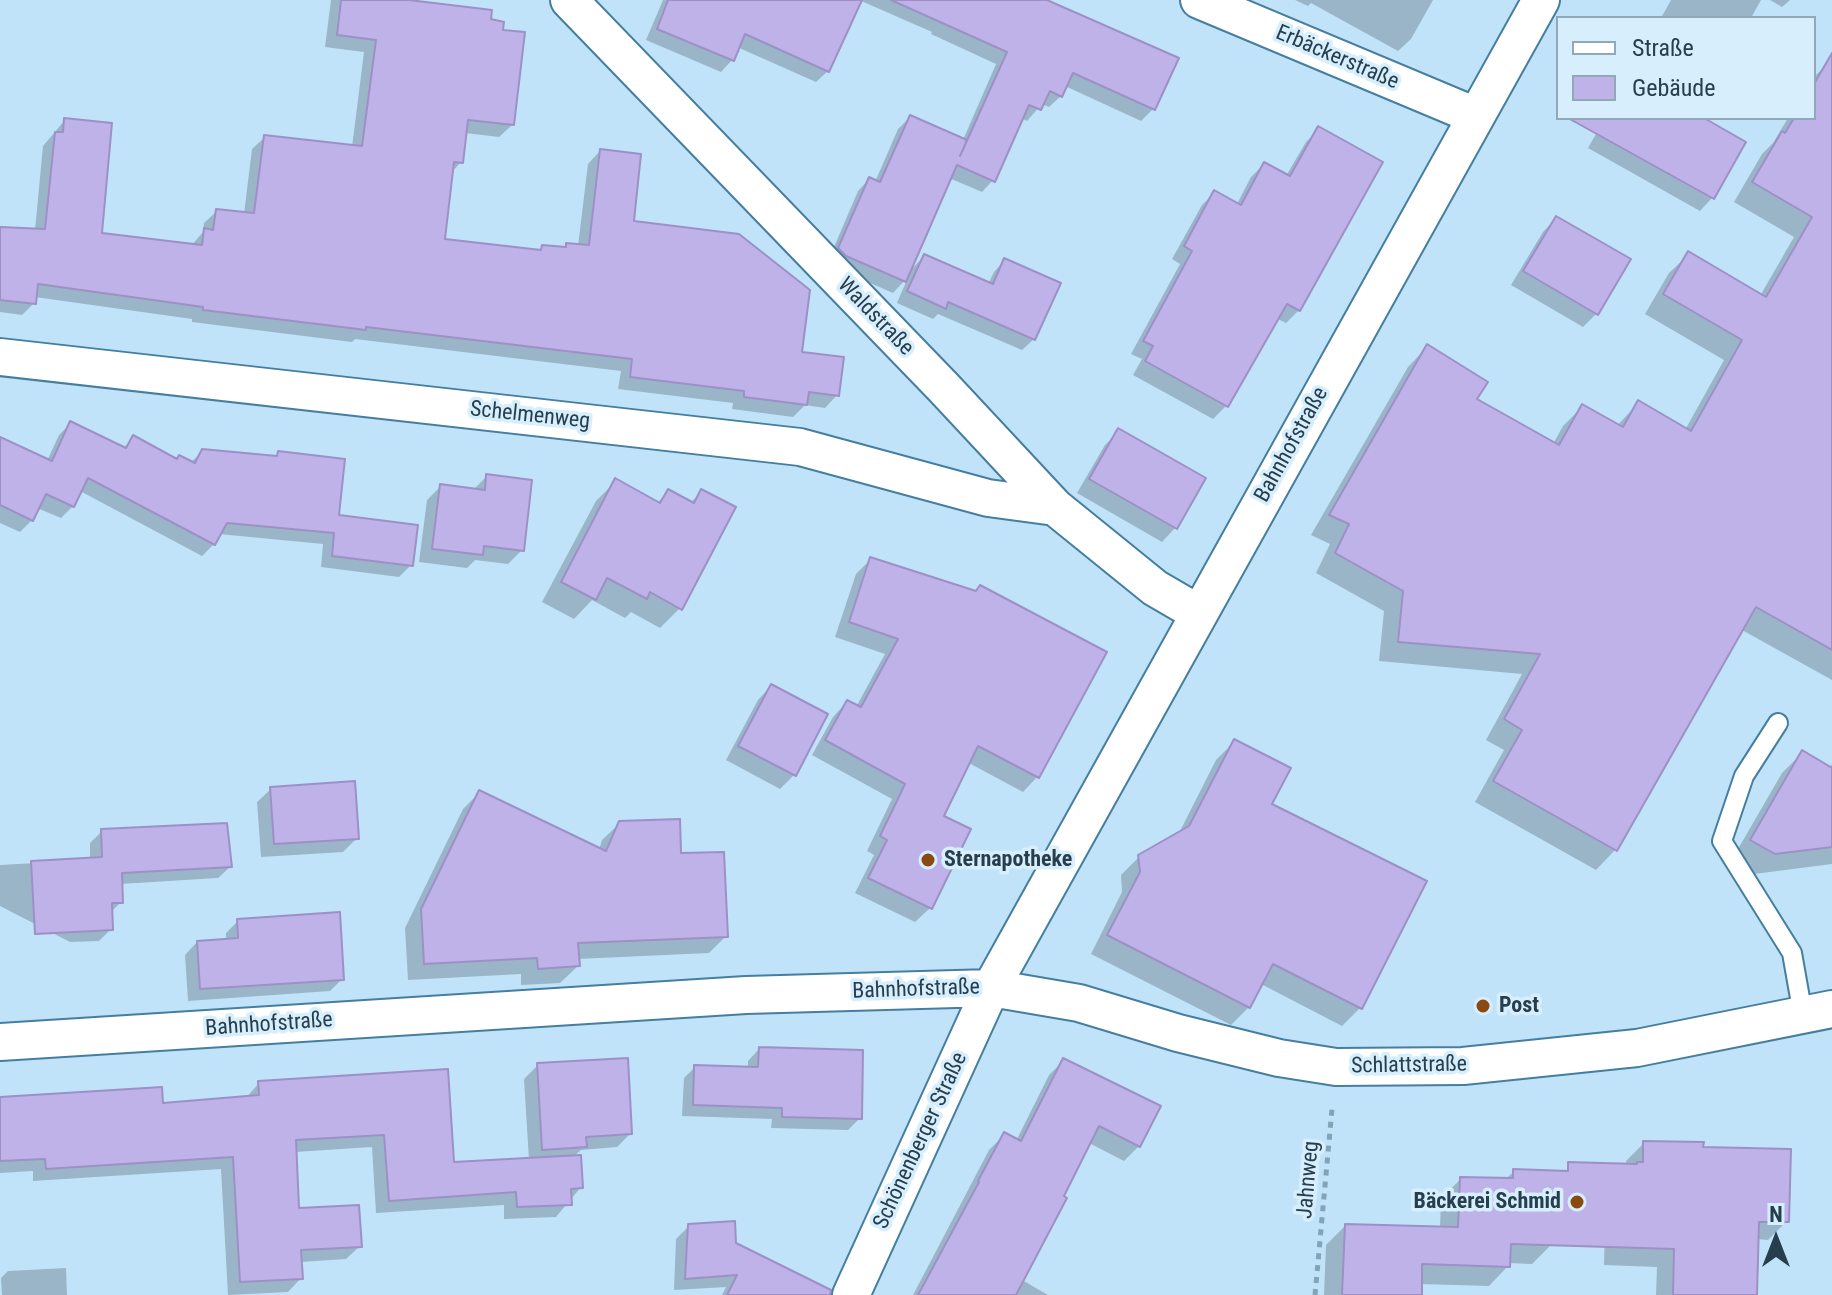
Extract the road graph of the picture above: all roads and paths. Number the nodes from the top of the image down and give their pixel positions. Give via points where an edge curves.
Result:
1 (569, 0) edge
2 (1199, 0) edge
3 (1541, 0) edge
4 (1476, 116) junction
5 (0, 357) edge
6 (1055, 507) junction
7 (1198, 613) junction
8 (1778, 723) dead end
9 (991, 988) junction
10 (1818, 1012) edge
11 (0, 1042) edge
12 (1336, 1067) junction
13 (851, 1295) edge
14 (1315, 1295) edge

1 - 6 street, Waldstraße
2 - 4 street, Erbäckerstraße
3 - 4 street, Bahnhofstraße
4 - 7 street, Bahnhofstraße
5 - 6 street, Schelmenweg via 800,447 988,498
6 - 7 street, Waldstraße via 1155,588
7 - 9 street, Bahnhofstraße
8 - 10 lane via 1744,776 1722,841 1792,953
9 - 11 street, Bahnhofstraße via 746,995
9 - 12 street, Schlattstraße via 1079,1003 1192,1037
9 - 13 street, Schönenberger Straße
10 - 12 street, Schlattstraße via 1637,1048 1463,1066
12 - 14 path, Jahnweg

